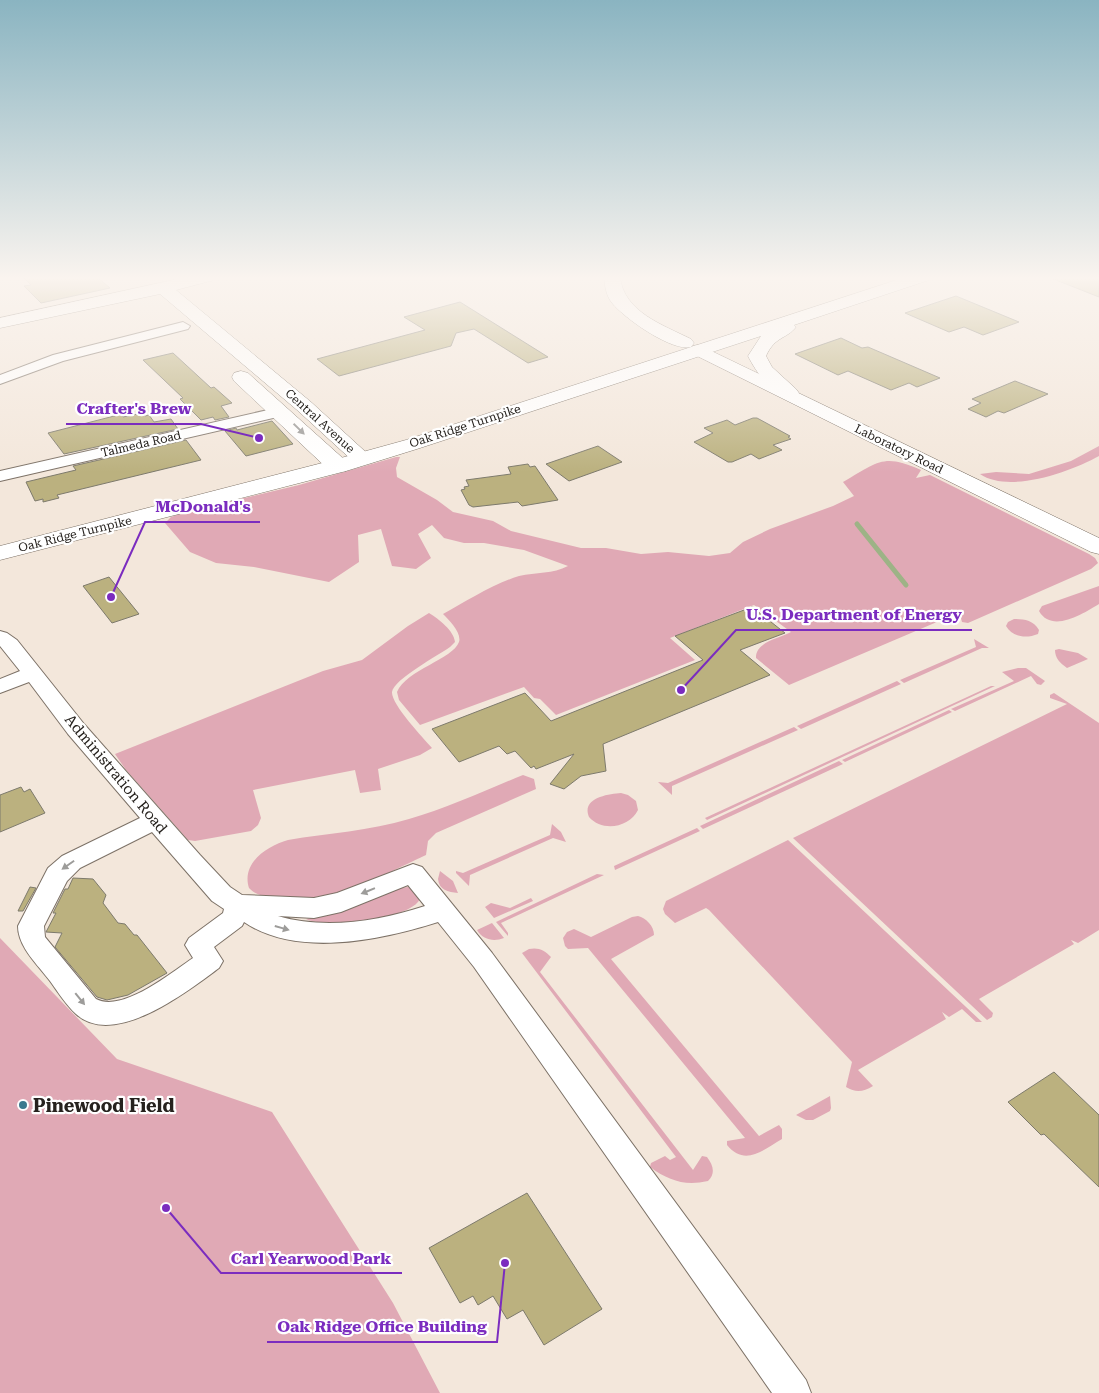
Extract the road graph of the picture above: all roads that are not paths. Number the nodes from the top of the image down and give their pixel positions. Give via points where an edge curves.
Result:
1 (120, 342) edge
2 (201, 342) edge
3 (228, 342) edge
4 (683, 342) edge
5 (708, 342) edge
6 (763, 342) edge
7 (692, 347) junction
8 (263, 372) junction
9 (242, 378) junction
10 (0, 380) edge
11 (789, 393) junction
12 (304, 406) junction
13 (281, 412) junction
14 (357, 454) junction
15 (332, 461) junction
16 (0, 476) edge
17 (0, 539) edge
18 (1099, 547) edge
19 (0, 553) edge
20 (0, 637) edge
21 (34, 673) junction
22 (0, 686) edge
23 (154, 821) junction
24 (239, 905) junction
25 (444, 910) junction
26 (793, 1393) edge

1 - 10 street via 58,358
2 - 9 main road, Central Avenue
3 - 8 main road, Central Avenue
4 - 7 main road, Laboratory Road
5 - 7 main road, Oak Ridge Turnpike
6 - 11 main road via 757,356 764,370
7 - 11 main road, Laboratory Road
7 - 14 main road, Oak Ridge Turnpike
8 - 9 main road
8 - 12 main road, Central Avenue
9 - 13 main road, Central Avenue
11 - 18 main road, Laboratory Road via 894,448
12 - 13 main road
12 - 14 main road, Central Avenue
13 -> 15 main road, Central Avenue
13 - 16 street, Talmeda Road
14 - 15 main road, Oak Ridge Turnpike
15 - 17 main road, Oak Ridge Turnpike
15 - 19 main road, Oak Ridge Turnpike
20 - 21 street, Administration Road
21 - 22 street
21 - 23 street, Administration Road via 76,729
23 - 24 street, Administration Road via 221,894
23 -> 24 street via 61,869 31,926 36,944 92,1013 130,1010 210,961 198,945 233,919
24 -> 25 street, Administration Road via 263,922 294,931 329,933 364,931
25 -> 24 street via 413,873 341,902 314,908
25 - 26 street

